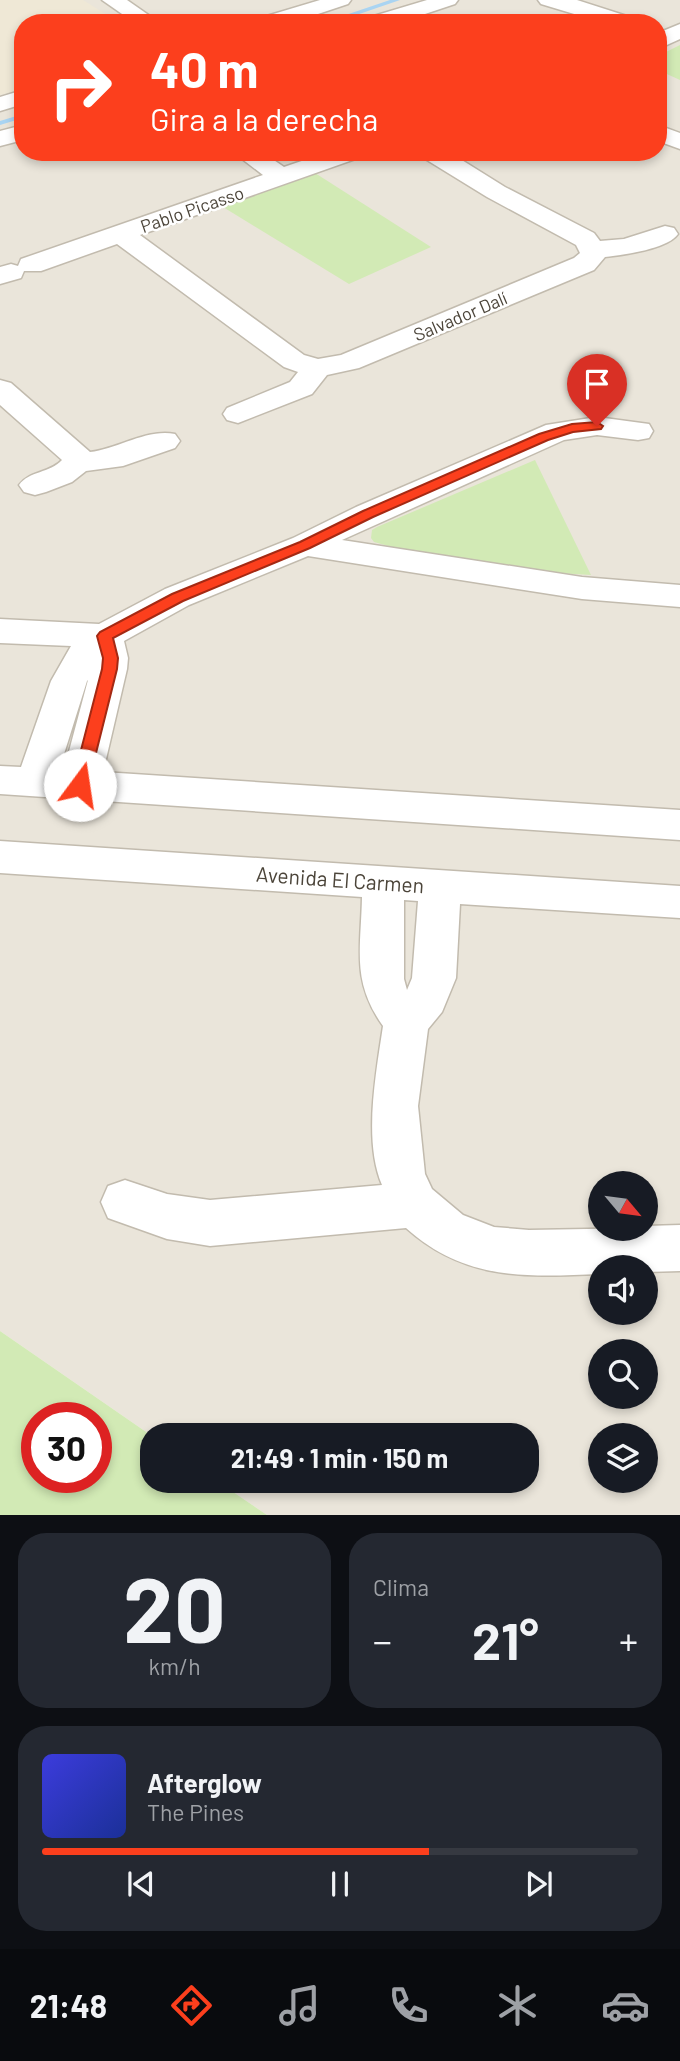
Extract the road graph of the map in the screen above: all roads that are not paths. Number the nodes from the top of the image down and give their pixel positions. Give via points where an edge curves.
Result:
1 (112, 0) edge
2 (341, 0) edge
3 (448, 0) edge
4 (548, 0) edge
5 (574, 4) edge
6 (135, 14) edge
7 (297, 14) edge
8 (404, 14) edge
9 (601, 14) edge
10 (258, 161) edge
11 (327, 161) edge
12 (446, 161) edge
13 (282, 177) junction
14 (121, 234) junction
15 (664, 234) dead end
16 (593, 250) junction
17 (14, 271) edge
18 (317, 368) junction
19 (0, 389) edge
20 (238, 414) dead end
21 (638, 431) dead end
22 (164, 441) dead end
23 (78, 463) junction
24 (36, 485) dead end
25 (305, 545) junction
26 (680, 596) edge
27 (0, 631) edge
28 (105, 636) junction
29 (17, 781) edge
30 (80, 785) junction
31 (680, 825) edge
32 (0, 857) edge
33 (383, 881) junction
34 (440, 886) junction
35 (680, 902) edge
36 (406, 1023) junction
37 (125, 1202) dead end
38 (415, 1205) junction
39 (680, 1248) edge

1 - 6 street
2 - 7 street
3 - 8 street
4 - 5 street
5 - 9 street
10 - 13 street
11 - 13 street, Pablo Picasso
12 - 16 street via 585,239
13 - 14 street, Pablo Picasso
14 - 17 street, Pablo Picasso
14 - 18 street via 294,361
15 - 16 street via 627,247
16 - 18 street, Salvador Dalí via 584,264 340,366
18 - 20 street via 300,388
19 - 23 street via 75,454
21 - 25 street via 597,426 557,432
22 - 23 street via 112,460
23 - 24 street via 69,472
25 - 26 street via 582,588
25 - 28 street via 177,597
27 - 28 street
28 - 29 street via 80,658 55,716
28 - 30 street via 109,669
29 - 30 street
30 - 31 street
32 - 33 street, Avenida El Carmen
33 - 34 street, Avenida El Carmen
33 - 36 street via 382,979 387,997
34 - 35 street, Avenida El Carmen
34 - 36 street via 434,978 426,999
36 - 38 street via 396,1106 397,1147 401,1174
37 - 38 street via 181,1222 210,1223
38 - 39 street via 446,1232 494,1250 529,1254

